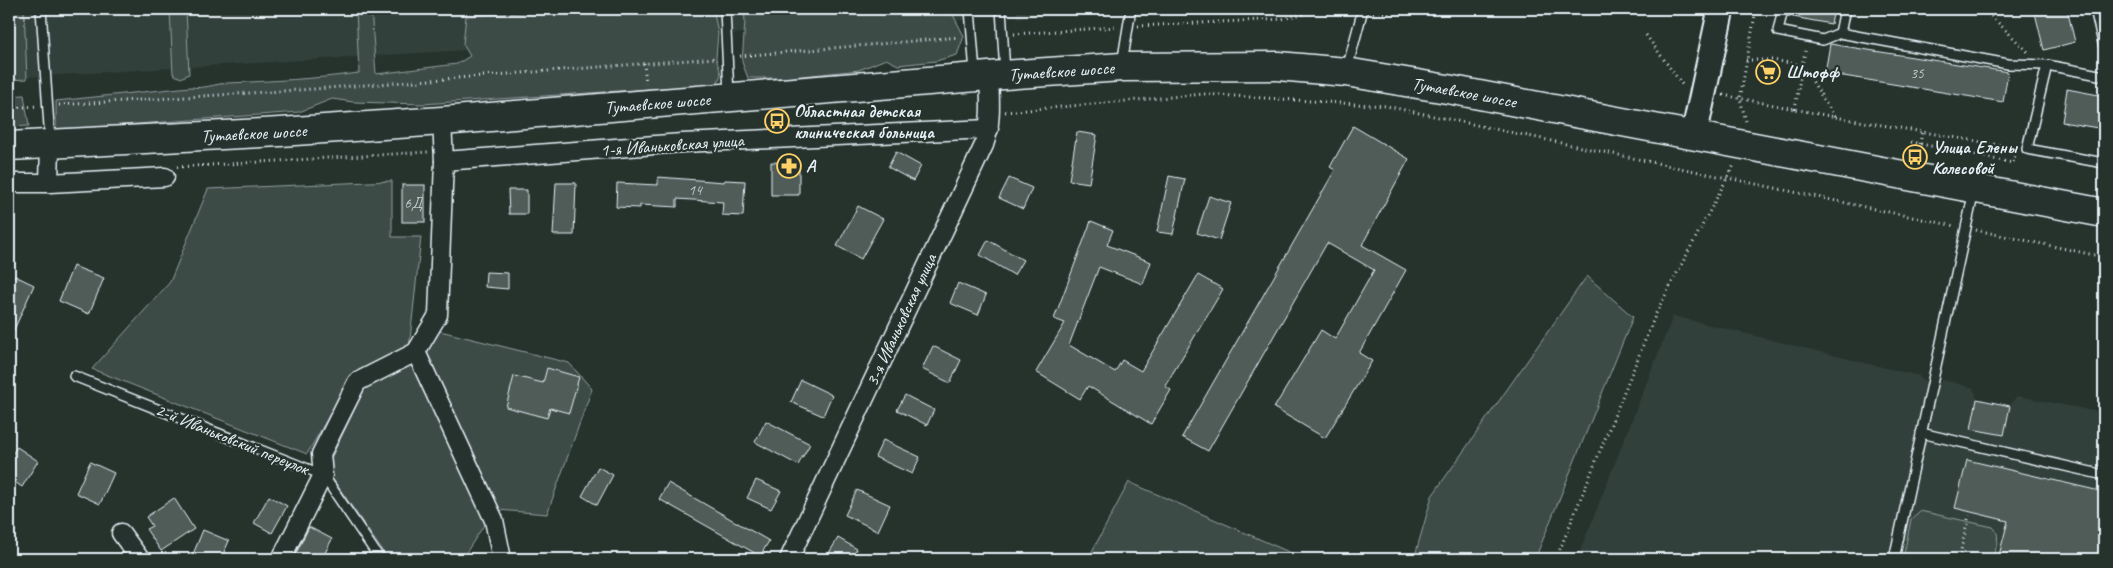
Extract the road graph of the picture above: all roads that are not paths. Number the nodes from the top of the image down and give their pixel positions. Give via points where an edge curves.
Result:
1 (41, 9) edge
2 (725, 9) edge
3 (970, 9) edge
4 (1001, 9) edge
5 (1131, 9) edge
6 (1721, 9) edge
7 (1783, 9) edge
8 (1845, 9) edge
9 (2095, 9) edge
10 (1362, 11) edge
11 (1840, 33) junction
12 (2104, 47) edge
13 (2044, 65) junction
14 (1122, 67) junction
15 (1346, 72) junction
16 (990, 76) junction
17 (2104, 76) edge
18 (729, 98) junction
19 (442, 120) junction
20 (989, 129) junction
21 (1694, 135) junction
22 (50, 144) junction
23 (9, 146) edge
24 (444, 156) junction
25 (2104, 163) edge
26 (170, 172) road end
27 (9, 183) edge
28 (50, 183) junction
29 (1975, 189) junction
30 (2104, 213) edge
31 (416, 352) junction
32 (74, 376) dead end
33 (1921, 432) junction
34 (2104, 474) edge
35 (323, 475) junction
36 (121, 533) dead end
37 (140, 559) edge
38 (281, 559) edge
39 (380, 559) edge
40 (502, 559) edge
41 (789, 559) edge
42 (1894, 559) edge

1 - 22 lane
2 - 18 lane
3 - 16 lane via 972,36
4 - 16 lane via 1004,34
5 - 14 lane
6 - 21 street
7 - 11 lane via 1778,31 1823,40
8 - 11 lane
9 - 12 lane
10 - 15 lane
11 - 13 lane via 2008,64
13 - 17 lane
13 - 25 lane via 2027,149
14 - 15 main road, Тутаевское шоссе via 1278,66
14 - 16 main road, Тутаевское шоссе
15 - 21 main road, Тутаевское шоссе
16 - 18 main road, Тутаевское шоссе
16 - 20 street, 3-я Иваньковская улица
18 - 19 main road, Тутаевское шоссе
19 - 22 main road, Тутаевское шоссе
19 - 24 street
20 - 24 street, 1-я Иваньковская улица
20 - 41 street, 3-я Иваньковская улица
21 - 29 main road, Тутаевское шоссе
22 - 23 main road, Тутаевское шоссе
22 - 28 street
24 - 31 street via 438,315
26 - 28 street
27 - 28 street
29 - 30 main road, Тутаевское шоссе
29 - 33 lane
31 - 35 street via 358,382 320,454
31 - 40 street via 494,520
32 - 35 lane, 2-й Иваньковский переулок
33 - 34 lane
33 - 42 lane
35 - 38 street
35 - 39 lane, 2-й Иваньковский переулок
36 - 37 street

